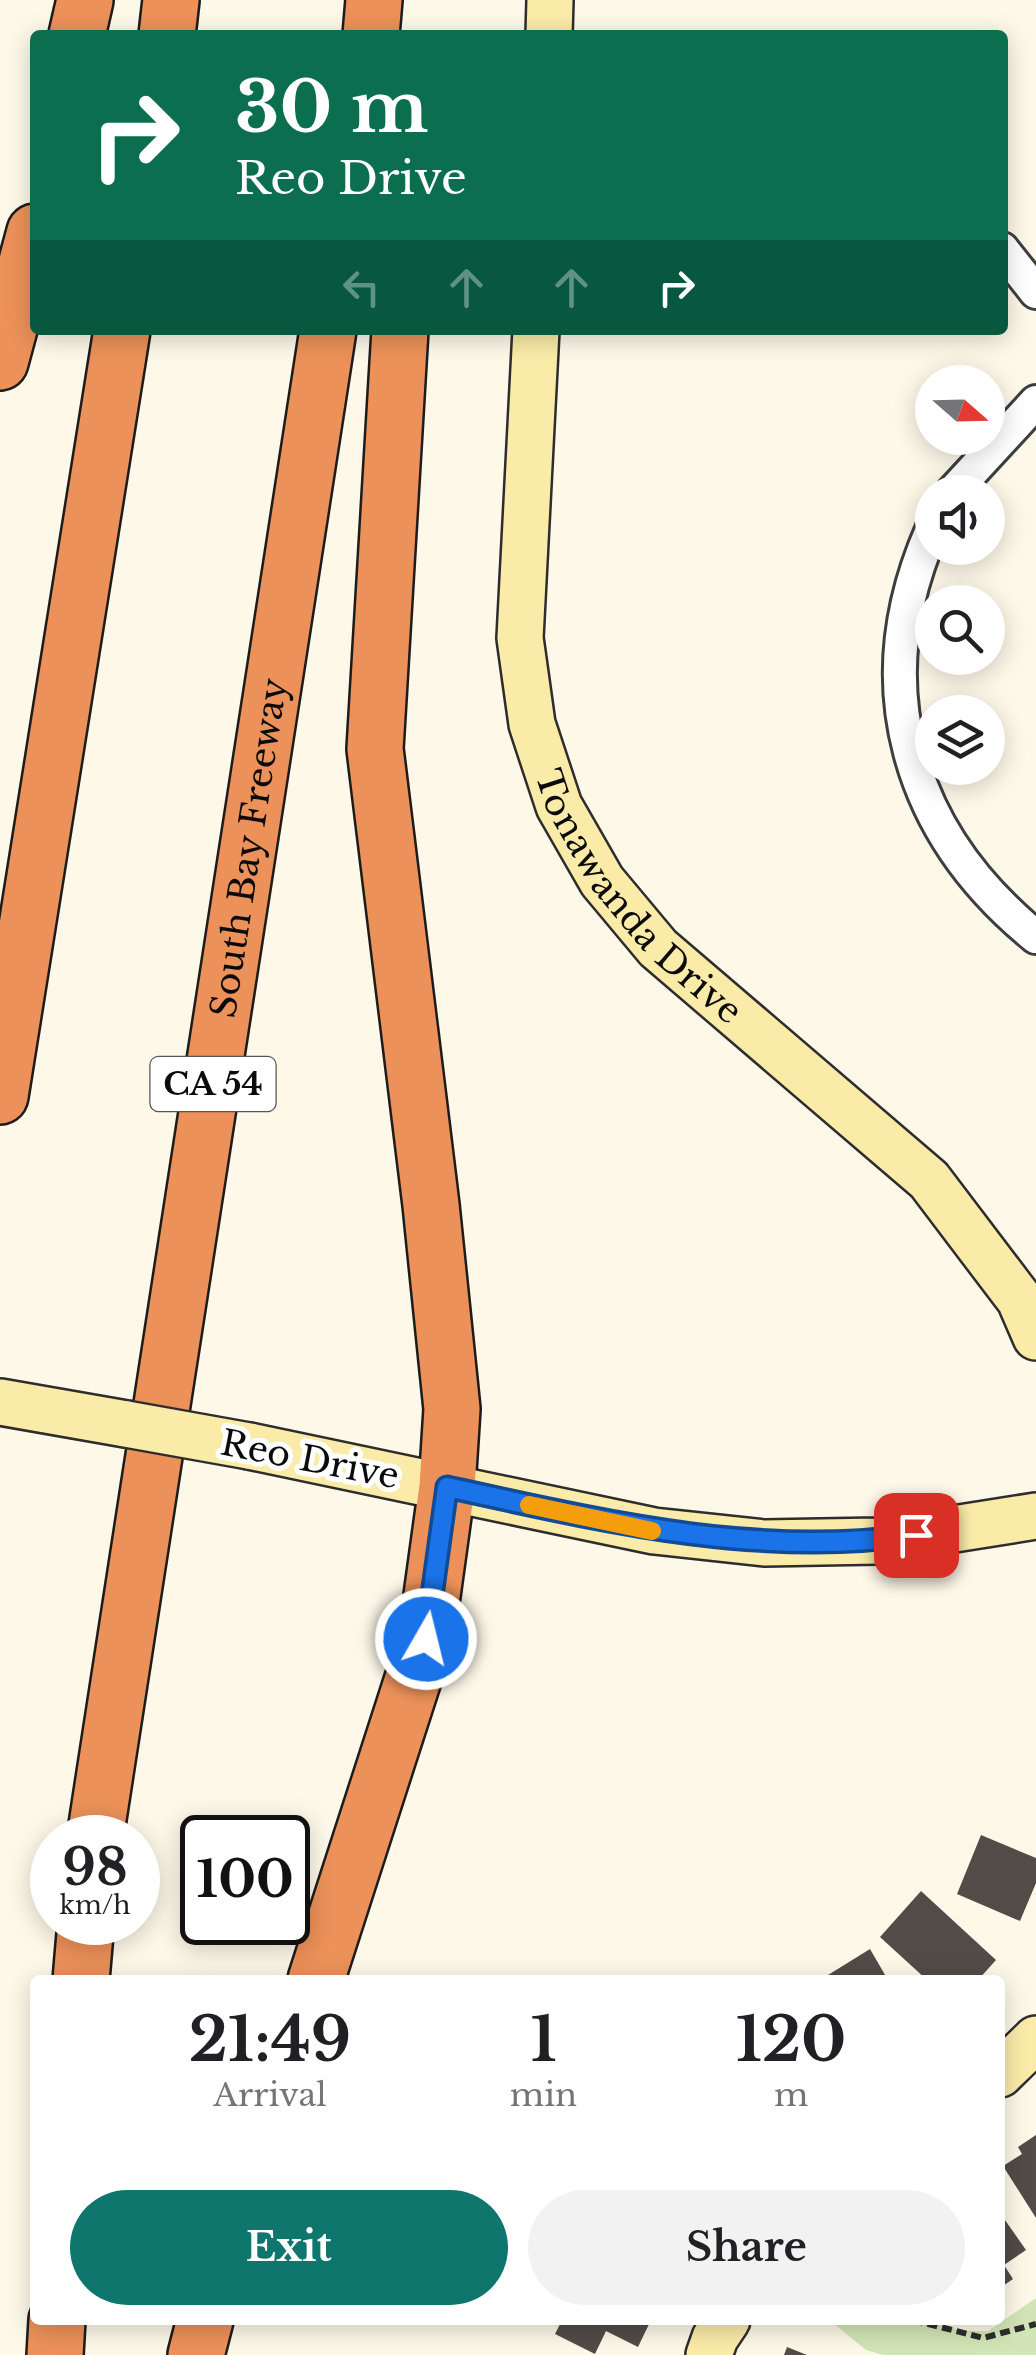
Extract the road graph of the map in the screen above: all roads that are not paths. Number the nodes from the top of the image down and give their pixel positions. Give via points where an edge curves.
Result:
1 (84, 0) edge
2 (171, 0) edge
3 (374, 0) edge
4 (402, 0) edge
5 (550, 0) edge
6 (78, 30) edge
7 (168, 30) edge
8 (371, 30) edge
9 (402, 30) edge
10 (548, 30) edge
11 (30, 251) edge
12 (1008, 257) edge
13 (1036, 292) edge
14 (121, 335) edge
15 (327, 335) edge
16 (400, 335) edge
17 (536, 335) edge
18 (0, 362) edge
19 (1036, 402) edge
20 (969, 475) edge
21 (919, 565) edge
22 (1036, 937) edge
23 (0, 1096) edge
24 (1036, 1337) edge
25 (0, 1402) edge
26 (447, 1487) junction
27 (1036, 1516) edge
28 (98, 1815) edge
29 (84, 1945) edge
30 (81, 1975) edge
31 (318, 1975) edge
32 (1036, 2039) edge
33 (1005, 2069) edge
34 (57, 2325) edge
35 (204, 2325) edge
36 (724, 2325) edge
37 (55, 2355) edge
38 (196, 2355) edge
39 (710, 2355) edge

1 - 6 highway
2 - 7 highway
3 - 8 highway
4 - 9 highway
5 - 10 main road
11 - 18 highway
12 - 13 street
14 - 23 highway
15 - 28 highway, South Bay Freeway / CA 54
16 - 26 highway via 375,749 450,1391
17 - 24 main road, Tonawanda Drive via 520,638 532,724 559,806 602,882 658,948 928,1180 1020,1300
19 - 20 street
21 - 22 street via 902,633 901,693 928,804 986,892
25 - 26 main road, Reo Drive, bridge
26 - 27 main road, Reo Drive via 654,1531 764,1543 878,1541
26 - 31 highway via 426,1639
29 - 30 highway
32 - 33 main road
34 - 37 highway
35 - 38 highway
36 - 39 main road

